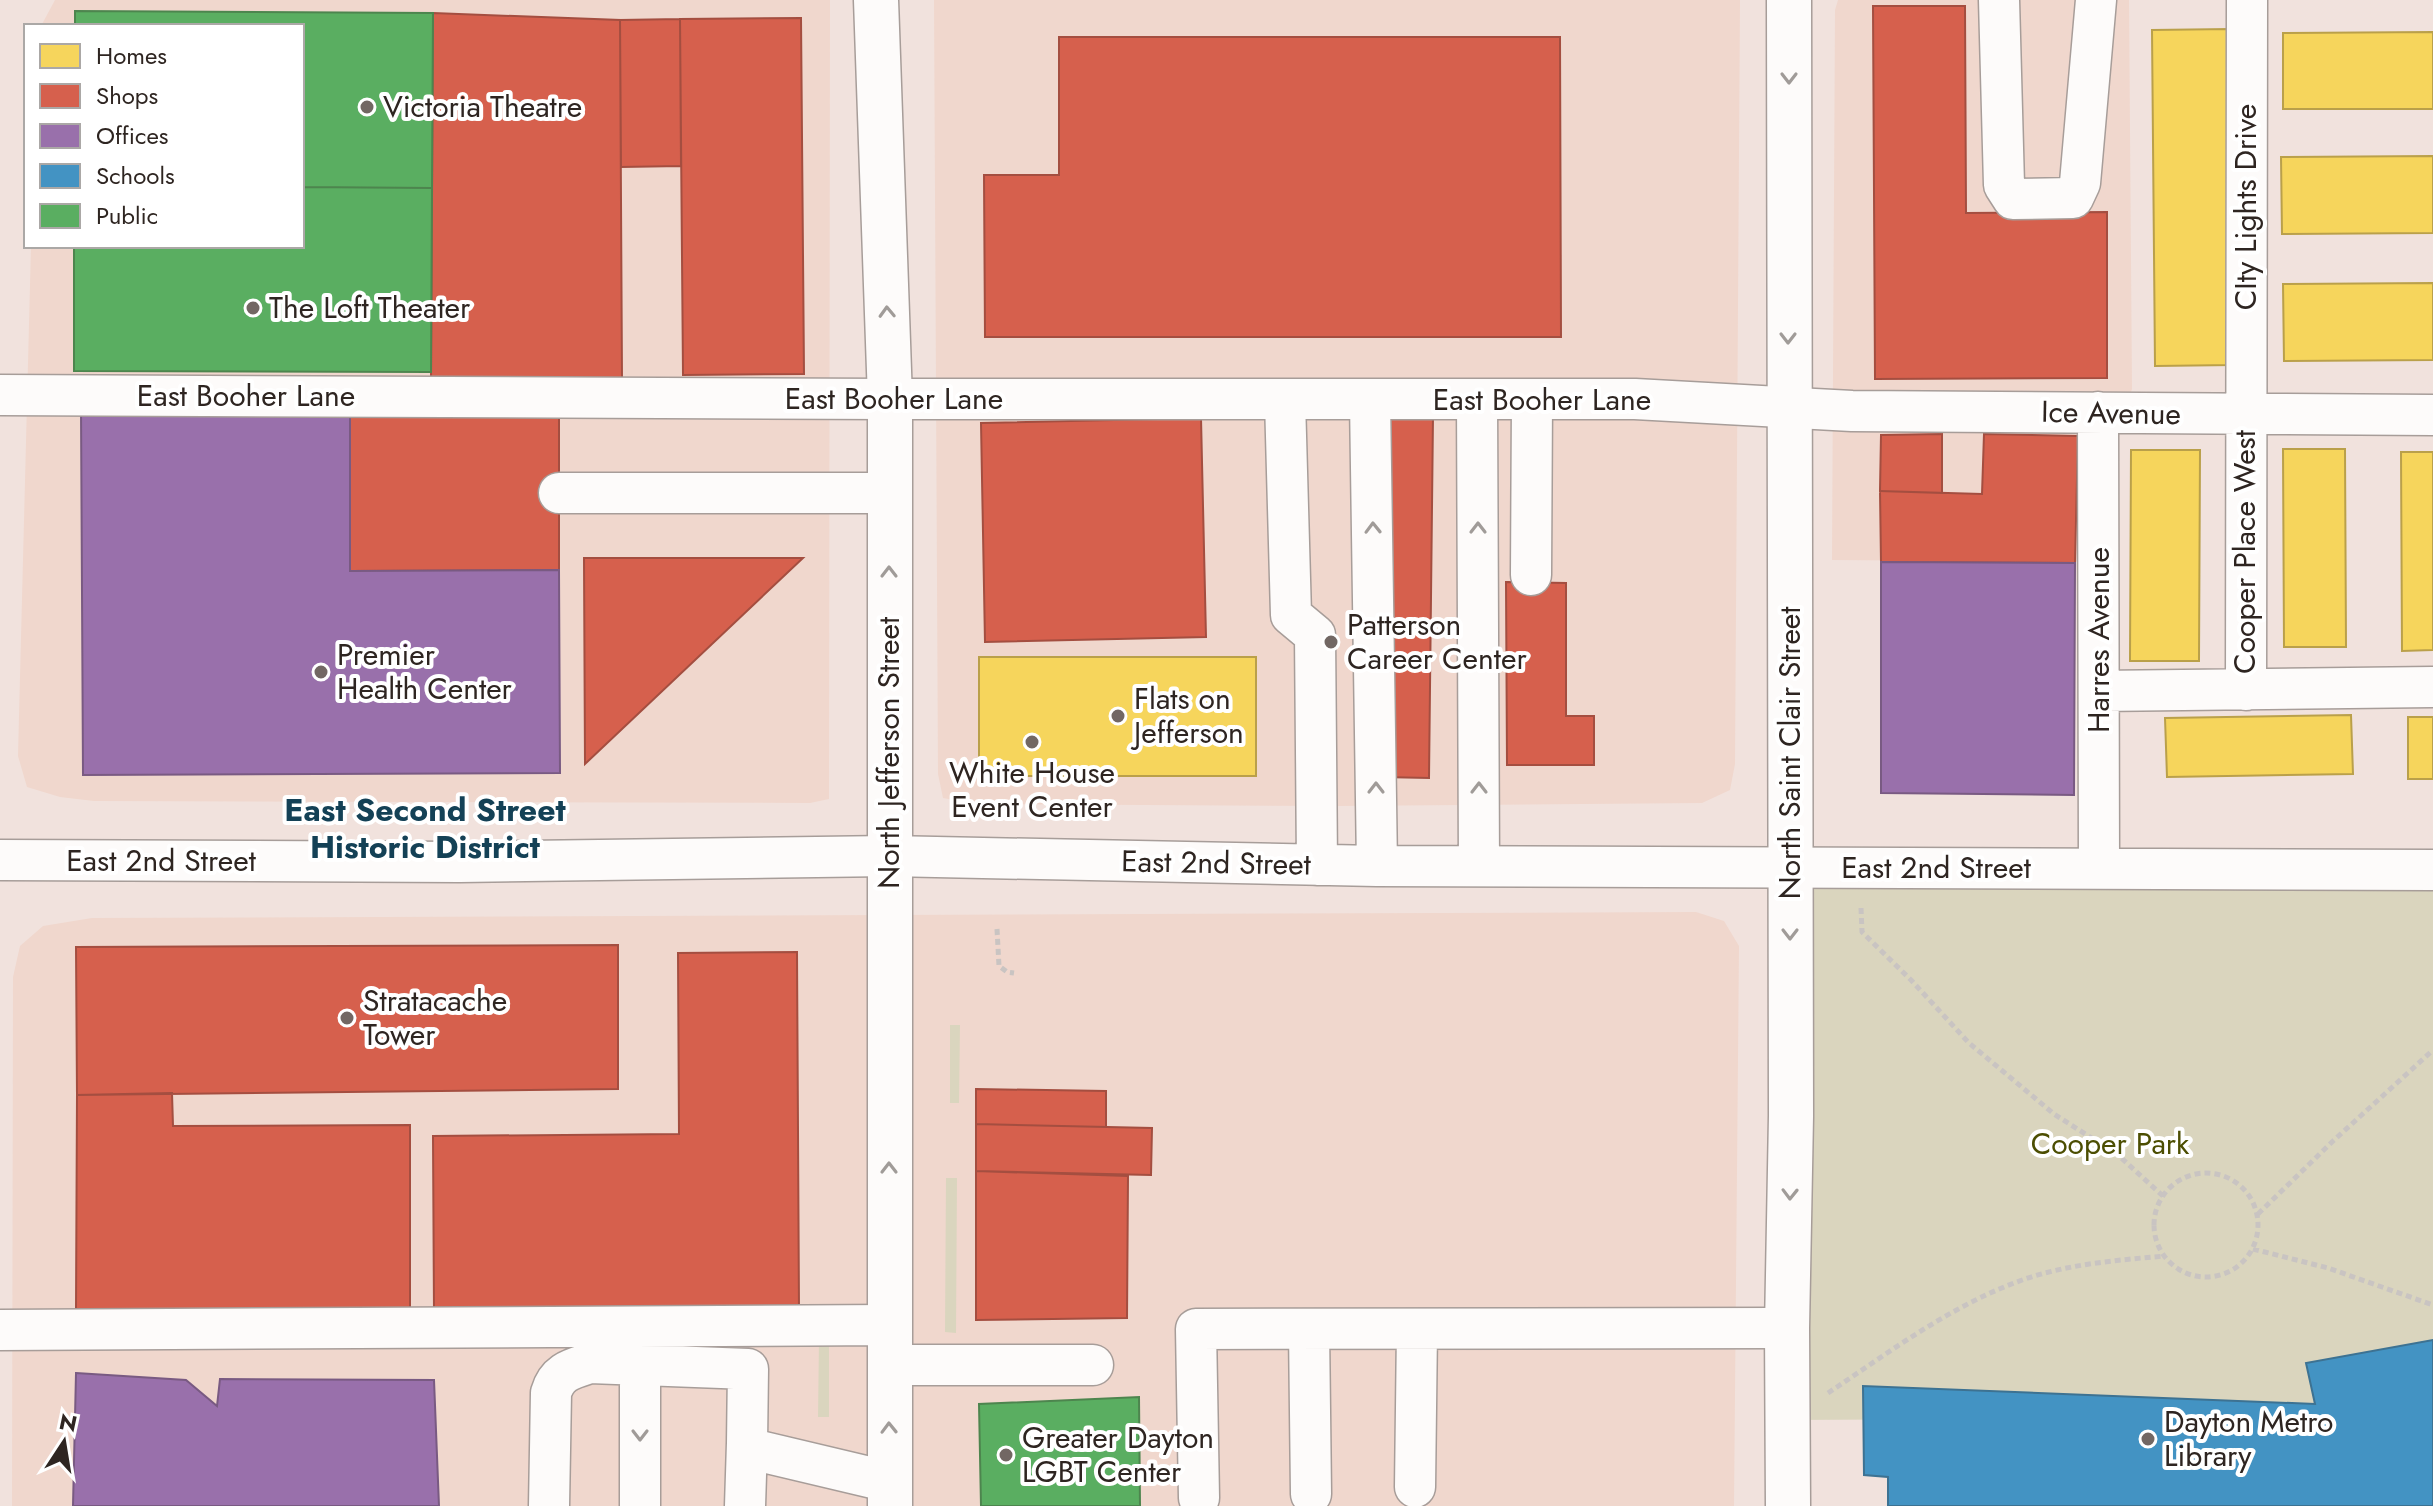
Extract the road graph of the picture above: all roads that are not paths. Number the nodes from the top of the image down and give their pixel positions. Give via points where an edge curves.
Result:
1 (876, 0) edge
2 (1789, 0) edge
3 (1999, 0) edge
4 (2096, 0) edge
5 (2247, 0) edge
6 (0, 395) edge
7 (1477, 399) junction
8 (1285, 400) junction
9 (1370, 400) junction
10 (1532, 400) junction
11 (1788, 408) junction
12 (890, 411) junction
13 (2098, 412) junction
14 (2245, 414) junction
15 (2433, 415) edge
16 (559, 425) dead end
17 (559, 493) dead end
18 (889, 493) junction
19 (1531, 575) dead end
20 (2433, 687) edge
21 (2246, 690) junction
22 (2099, 691) junction
23 (889, 856) junction
24 (0, 860) edge
25 (1317, 865) junction
26 (1377, 866) junction
27 (1479, 866) junction
28 (1790, 867) junction
29 (2099, 868) junction
30 (2433, 870) edge
31 (1787, 1328) junction
32 (1309, 1329) junction
33 (1417, 1329) junction
34 (0, 1330) edge
35 (889, 1345) junction
36 (640, 1364) junction
37 (1093, 1365) dead end
38 (747, 1443) junction
39 (1415, 1487) dead end
40 (890, 1494) edge
41 (1311, 1494) dead end
42 (1199, 1498) dead end
43 (549, 1506) edge
44 (640, 1506) edge
45 (745, 1506) edge
46 (1788, 1506) edge

12 -> 1 main road, North Jefferson Street
2 -> 11 main road, North Saint Clair Street
3 - 4 street via 2004,185 2013,199 2073,198 2080,183
5 - 14 street, CIty Lights Drive
6 - 12 street, East Booher Lane
7 - 9 street, East Booher Lane
7 - 10 street, East Booher Lane
27 -> 7 street
8 - 9 street, East Booher Lane
8 - 12 street, East Booher Lane
8 - 25 street via 1291,615 1315,635
26 -> 9 street
10 - 11 street, East Booher Lane via 1635,399
10 - 19 street
11 - 13 street, Ice Avenue
11 - 28 main road, North Saint Clair Street
12 - 16 street
12 - 18 main road, North Jefferson Street
13 - 14 street, Ice Avenue
13 - 22 street, Harres Avenue
14 - 15 street, Ice Avenue
14 - 21 street, Cooper Place West
17 - 18 street
23 -> 18 main road, North Jefferson Street
20 - 21 street
21 - 22 street
22 - 29 street, Harres Avenue
23 - 24 street, East 2nd Street via 460,862
23 - 25 street, East 2nd Street
35 -> 23 main road, North Jefferson Street
25 - 26 street, East 2nd Street
26 - 27 street, East 2nd Street
27 - 28 street, East 2nd Street
28 - 29 street, East 2nd Street
28 -> 31 main road, North Saint Clair Street
29 - 30 street, East 2nd Street
31 - 33 street
31 - 46 main road, North Saint Clair Street
32 - 33 street
32 - 41 street
32 - 42 street via 1196,1329
33 - 39 street
34 - 35 street
35 - 37 street
40 -> 35 main road, North Jefferson Street
36 - 38 street via 748,1369
36 - 43 street via 590,1363 568,1370 553,1385
36 -> 44 street
38 - 40 street
38 - 45 street

